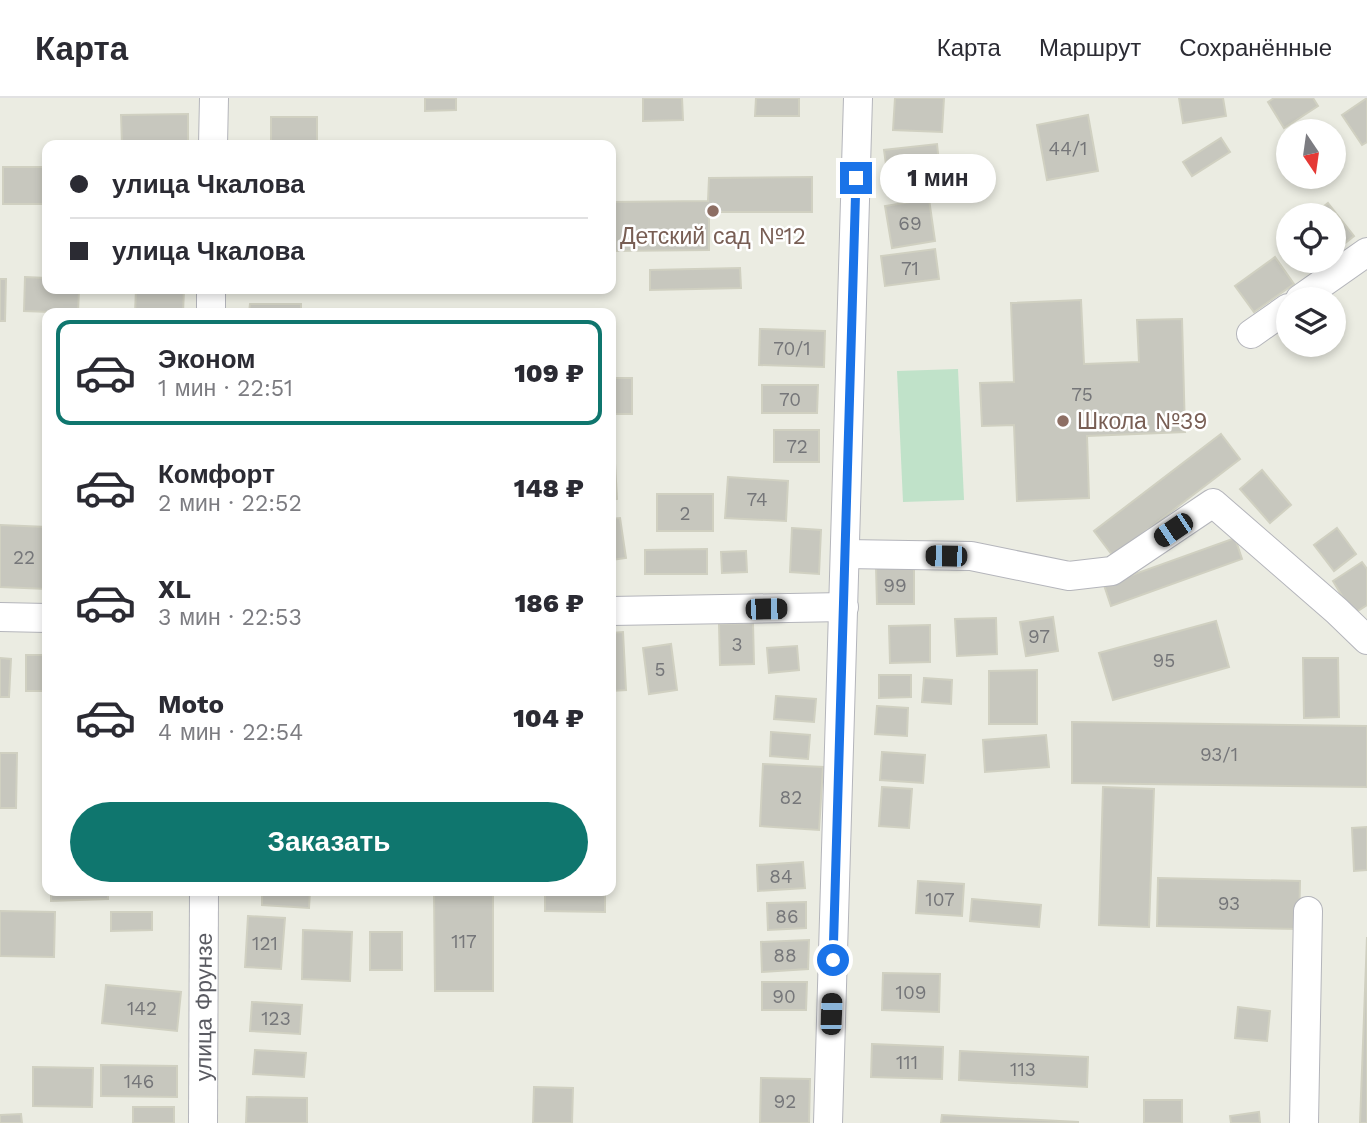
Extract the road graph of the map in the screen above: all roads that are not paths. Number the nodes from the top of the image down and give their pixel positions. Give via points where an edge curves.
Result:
1 (214, 98) edge
2 (858, 98) edge
3 (213, 140) edge
4 (1367, 251) edge
5 (1317, 287) edge
6 (1276, 316) edge
7 (1251, 334) dead end
8 (846, 554) junction
9 (844, 607) junction
10 (616, 611) edge
11 (0, 617) edge
12 (42, 618) edge
13 (1367, 640) edge
14 (204, 896) edge
15 (1308, 911) dead end
16 (203, 1123) edge
17 (828, 1123) edge
18 (1304, 1123) edge

1 - 3 street
2 - 8 street
4 - 5 street
6 - 7 street
8 - 9 street
8 - 13 street via 971,556 1069,576 1112,570 1213,503
9 - 10 street
9 - 17 street
11 - 12 street
14 - 16 street, улица Фрунзе
15 - 18 street

